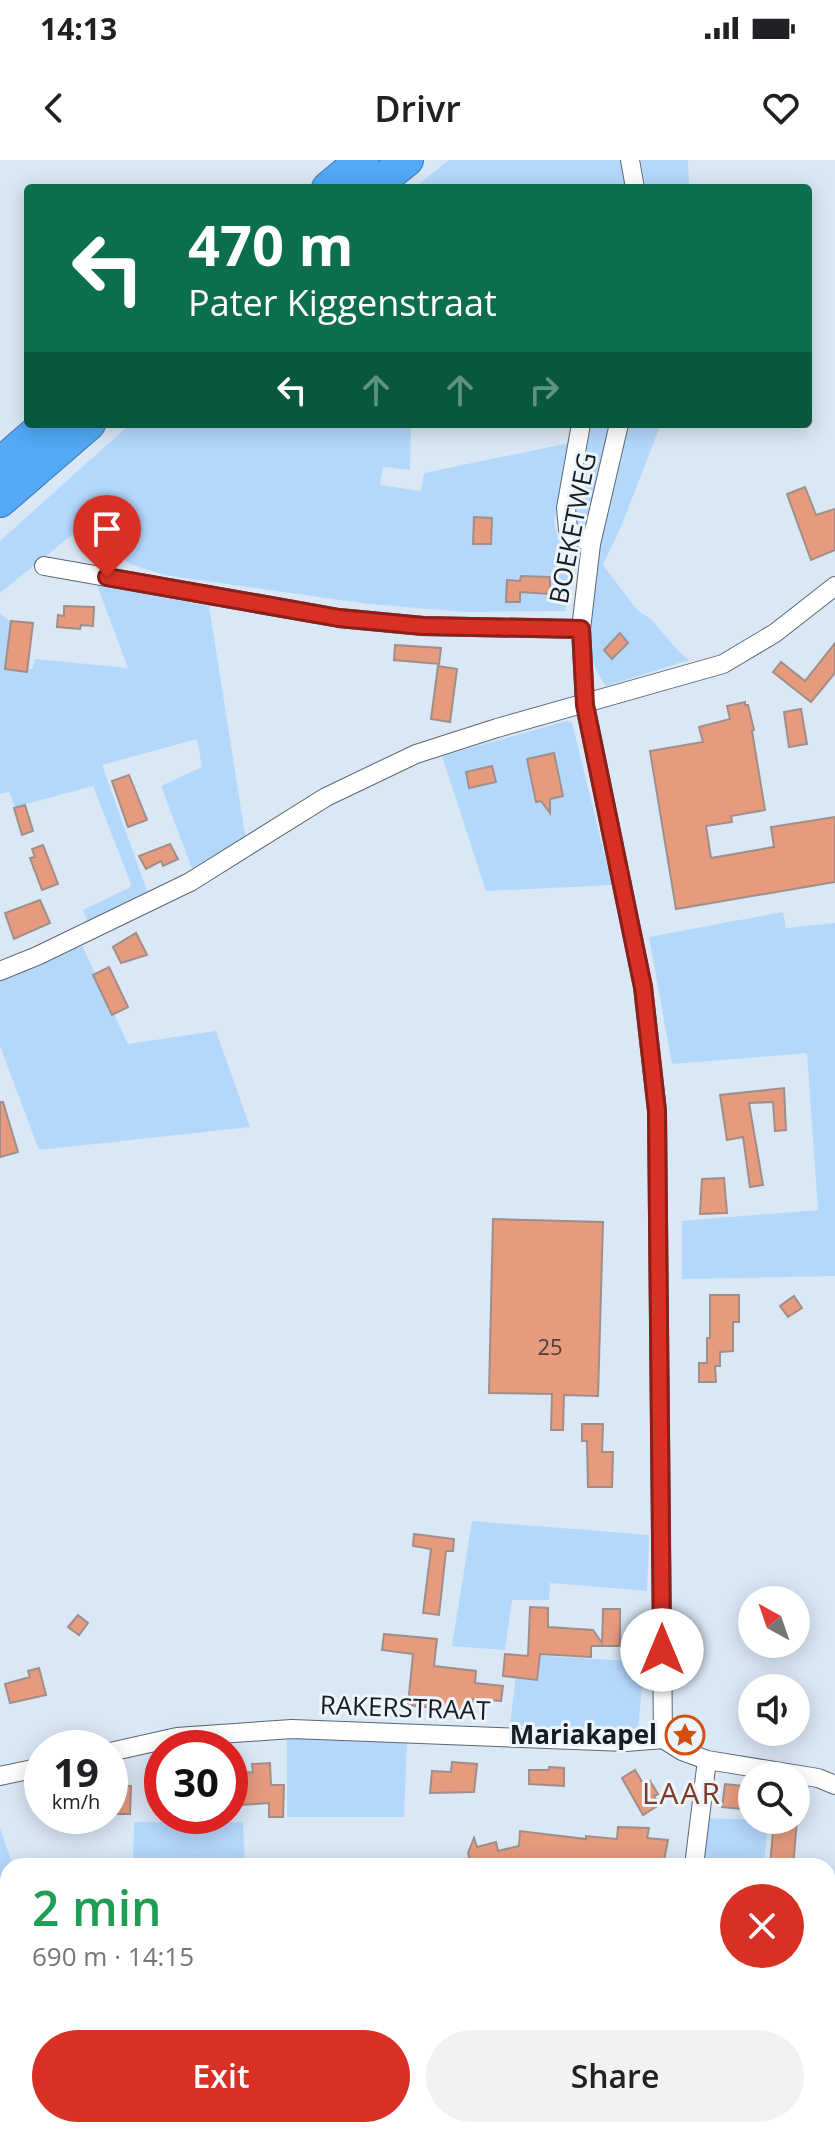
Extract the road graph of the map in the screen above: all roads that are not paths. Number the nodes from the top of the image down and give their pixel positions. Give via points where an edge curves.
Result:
1 (362, 160) edge
2 (407, 160) edge
3 (630, 160) edge
4 (333, 184) edge
5 (377, 184) edge
6 (634, 184) edge
7 (41, 428) edge
8 (84, 428) edge
9 (580, 428) edge
10 (618, 428) edge
11 (0, 464) edge
12 (0, 501) edge
13 (591, 544) junction
14 (44, 566) dead end
15 (835, 586) edge
16 (581, 629) junction
17 (585, 705) junction
18 (0, 971) edge
19 (663, 1739) junction
20 (128, 1748) edge
21 (707, 1760) junction
22 (24, 1771) edge
23 (0, 1776) edge
24 (835, 1785) edge
25 (695, 1858) edge

1 - 4 highway
2 - 5 highway
3 - 6 street
7 - 11 highway
8 - 12 highway
9 - 13 street via 566,508 568,529
10 - 13 street, BOEKETWEG
13 - 16 street, BOEKETWEG
14 - 16 street via 339,618 423,626
15 - 17 street via 775,633 723,664
16 - 17 street, BOEKETWEG
17 - 18 street via 416,754 374,773 190,882
17 - 19 street, BOEKETWEG via 643,987 657,1111
19 - 20 street, RAKERSTRAAT via 292,1729 177,1737
19 - 21 street
21 - 24 street
21 - 25 street
22 - 23 street

